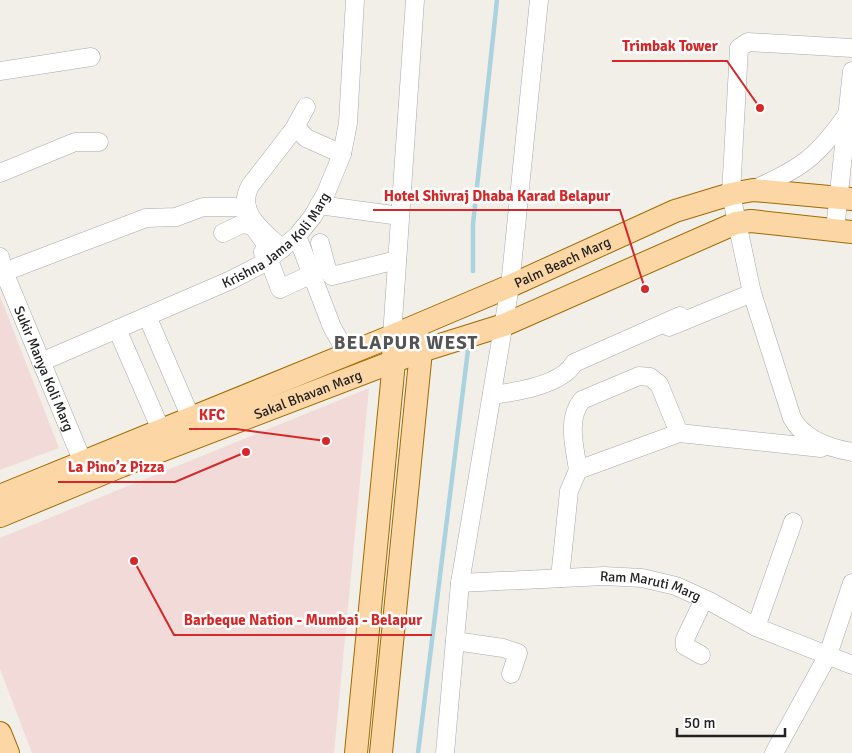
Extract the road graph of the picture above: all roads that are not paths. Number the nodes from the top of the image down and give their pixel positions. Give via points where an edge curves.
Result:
1 (355, 0) edge
2 (415, 0) edge
3 (539, 0) edge
4 (852, 48) edge
5 (91, 57) dead end
6 (0, 71) edge
7 (852, 71) edge
8 (306, 107) dead end
9 (850, 107) edge
10 (296, 127) junction
11 (98, 142) dead end
12 (342, 154) junction
13 (0, 173) edge
14 (753, 190) junction
15 (730, 194) junction
16 (845, 199) edge
17 (246, 208) junction
18 (325, 210) junction
19 (400, 216) junction
20 (736, 223) junction
21 (844, 231) edge
22 (223, 233) dead end
23 (297, 236) junction
24 (275, 254) junction
25 (397, 260) junction
26 (2, 264) edge
27 (309, 267) junction
28 (510, 286) junction
29 (752, 293) junction
30 (680, 316) dead end
31 (145, 317) junction
32 (416, 325) junction
33 (504, 325) junction
34 (117, 329) junction
35 (392, 336) junction
36 (421, 351) junction
37 (347, 354) junction
38 (599, 357) dead end
39 (41, 362) junction
40 (394, 362) junction
41 (492, 395) junction
42 (188, 419) junction
43 (161, 430) junction
44 (678, 433) junction
45 (831, 449) junction
46 (852, 452) edge
47 (578, 470) junction
48 (87, 471) junction
49 (0, 496) edge
50 (0, 516) edge
51 (793, 522) dead end
52 (560, 578) junction
53 (460, 583) junction
54 (852, 583) edge
55 (701, 604) junction
56 (716, 617) dead end
57 (756, 627) junction
58 (455, 640) junction
59 (828, 655) junction
60 (701, 656) dead end
61 (852, 665) edge
62 (511, 674) dead end
63 (0, 733) edge
64 (8, 753) edge
65 (356, 753) edge
66 (382, 753) edge
67 (445, 753) edge
68 (774, 753) edge

1 - 12 street, Krishna Jama Koli Marg via 348,124
2 - 19 street
3 - 28 street
4 - 15 street via 748,42 739,48
5 - 6 street
7 - 9 street
8 - 10 street
9 - 14 street via 827,143 810,160
9 - 16 street
10 - 12 street via 306,138
10 - 17 street via 250,186
11 - 13 street via 75,142
12 - 18 street, Krishna Jama Koli Marg
14 - 15 main road, Palm Beach Marg
14 - 16 main road, Palm Beach Marg
15 - 20 street
15 - 28 main road, Palm Beach Marg via 674,211
16 - 21 street
17 - 24 street
17 - 26 street via 203,207 176,217 146,218
18 - 19 street
18 - 23 street, Krishna Jama Koli Marg
19 - 25 street
20 - 21 main road via 751,221
20 - 29 street
20 - 33 main road
22 - 24 street via 242,224 251,224 266,242 263,252
23 - 24 street, Krishna Jama Koli Marg
23 - 27 street
24 - 27 street via 280,289
24 - 31 street, Krishna Jama Koli Marg via 231,280
25 - 27 street via 332,276 321,245
25 - 35 street
26 - 39 street, Sukir Manya Koli Marg
27 - 37 street via 332,327
28 - 32 main road, Palm Beach Marg
28 - 33 street
29 - 38 street
29 - 45 street via 792,418 806,435
30 - 41 street via 574,363 571,369 539,386
31 - 34 street, Krishna Jama Koli Marg
31 - 42 street
32 - 35 main road, Palm Beach Marg
32 - 36 main road
33 - 36 main road
33 - 41 street
34 - 39 street, Krishna Jama Koli Marg
34 - 43 street
35 - 37 main road, Sakal Bhavan Marg
35 - 40 main road
36 - 40 main road
36 - 66 main road
37 - 42 main road, Sakal Bhavan Marg
39 - 48 street, Sukir Manya Koli Marg
40 - 48 main road, Sakal Bhavan Marg
40 - 65 main road
41 - 53 street
42 - 43 main road, Sakal Bhavan Marg
43 - 48 main road, Sakal Bhavan Marg
44 - 45 street
44 - 47 street
44 - 47 street via 659,384 650,377 639,376 582,400 575,408 572,420
45 - 46 street
47 - 52 street via 569,491
48 - 49 main road, Sakal Bhavan Marg
48 - 50 main road, Sakal Bhavan Marg
51 - 57 street
52 - 53 street, Ram Maruti Marg
52 - 55 street, Ram Maruti Marg via 642,578 676,586
53 - 58 street
54 - 59 street
55 - 56 street
55 - 57 street, Ram Maruti Marg
55 - 60 street via 685,639 685,646
57 - 59 street, Ram Maruti Marg
58 - 62 street via 518,653
58 - 67 street
59 - 61 street, Ram Maruti Marg
59 - 68 street
63 - 64 main road

